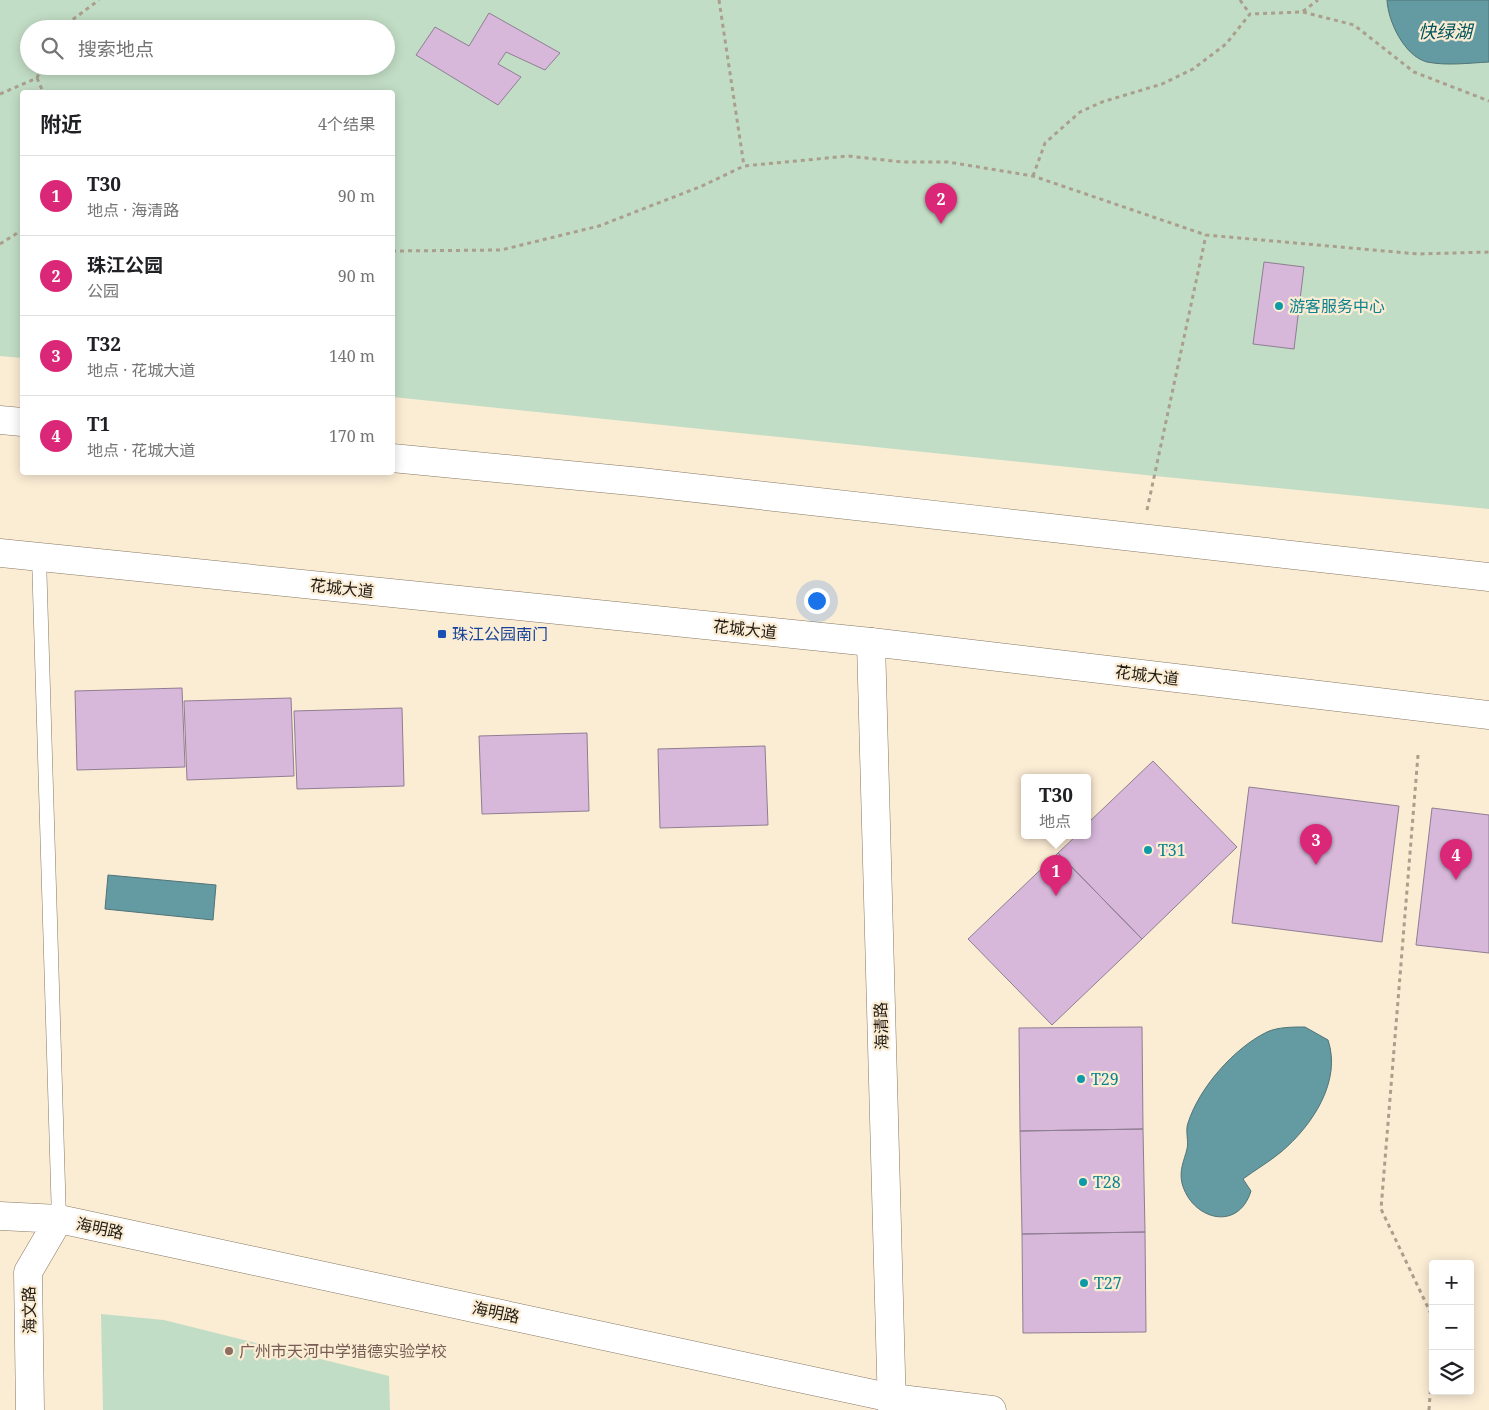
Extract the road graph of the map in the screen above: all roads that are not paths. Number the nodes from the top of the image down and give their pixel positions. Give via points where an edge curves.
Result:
1 (0, 420) edge
2 (20, 422) edge
3 (395, 458) edge
4 (0, 553) edge
5 (39, 557) junction
6 (1489, 577) edge
7 (871, 642) junction
8 (1489, 715) edge
9 (0, 1216) edge
10 (59, 1219) junction
11 (892, 1404) edge
12 (30, 1410) edge
13 (992, 1410) edge

1 - 2 main road
3 - 6 main road via 641,482
4 - 5 main road, 花城大道
5 - 7 main road, 花城大道
5 - 10 lane
7 - 8 main road, 花城大道
7 - 11 main road, 海清路
9 - 10 main road, 海明路
10 - 11 main road, 海明路
10 - 12 main road, 海文路 via 28,1272
11 - 13 main road, 海明路

